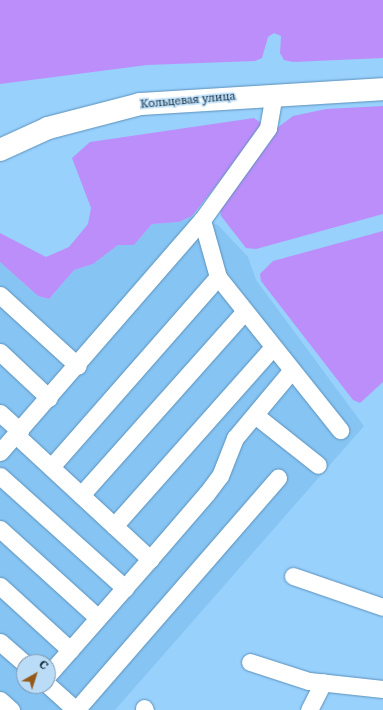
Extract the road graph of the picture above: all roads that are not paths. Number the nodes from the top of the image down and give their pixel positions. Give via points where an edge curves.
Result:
1 (383, 89) edge
2 (274, 95) junction
3 (0, 150) edge
4 (202, 220) junction
5 (218, 278) junction
6 (0, 295) edge
7 (244, 312) junction
8 (272, 348) junction
9 (0, 352) edge
10 (78, 366) junction
11 (290, 371) junction
12 (49, 398) junction
13 (0, 413) edge
14 (254, 415) junction
15 (340, 430) dead end
16 (18, 433) junction
17 (0, 452) edge
18 (318, 465) dead end
19 (50, 467) junction
20 (0, 476) edge
21 (278, 478) dead end
22 (81, 496) junction
23 (114, 526) junction
24 (0, 529) edge
25 (150, 559) junction
26 (293, 576) dead end
27 (0, 586) edge
28 (125, 588) junction
29 (383, 607) edge
30 (98, 618) junction
31 (0, 642) edge
32 (70, 650) junction
33 (16, 656) edge
34 (250, 662) dead end
35 (56, 666) edge
36 (323, 682) junction
37 (383, 689) edge
38 (56, 692) edge
39 (0, 700) edge
40 (11, 710) edge
41 (76, 710) edge
42 (309, 710) edge

1 - 2 highway, Кольцевая улица
2 - 3 highway, Кольцевая улица via 175,100 110,110 48,128
2 - 4 lane via 268,128
4 - 5 lane
4 - 10 lane
5 - 7 lane
5 - 19 lane
6 - 10 lane
7 - 8 lane
7 - 22 lane
8 - 11 lane
8 - 23 lane
9 - 12 lane
10 - 12 lane
11 - 14 lane
11 - 15 lane
12 - 16 lane
13 - 16 lane
14 - 18 lane
14 - 25 lane via 235,438 216,482
16 - 17 lane
16 - 19 lane
19 - 22 lane
20 - 28 lane
21 - 41 lane
22 - 23 lane
23 - 25 lane
24 - 30 lane
25 - 28 lane
26 - 29 lane
27 - 32 lane
28 - 30 lane
30 - 32 lane
31 - 33 lane
32 - 35 lane
34 - 36 lane via 291,677
36 - 37 lane
36 - 42 lane
38 - 41 lane
39 - 40 lane

